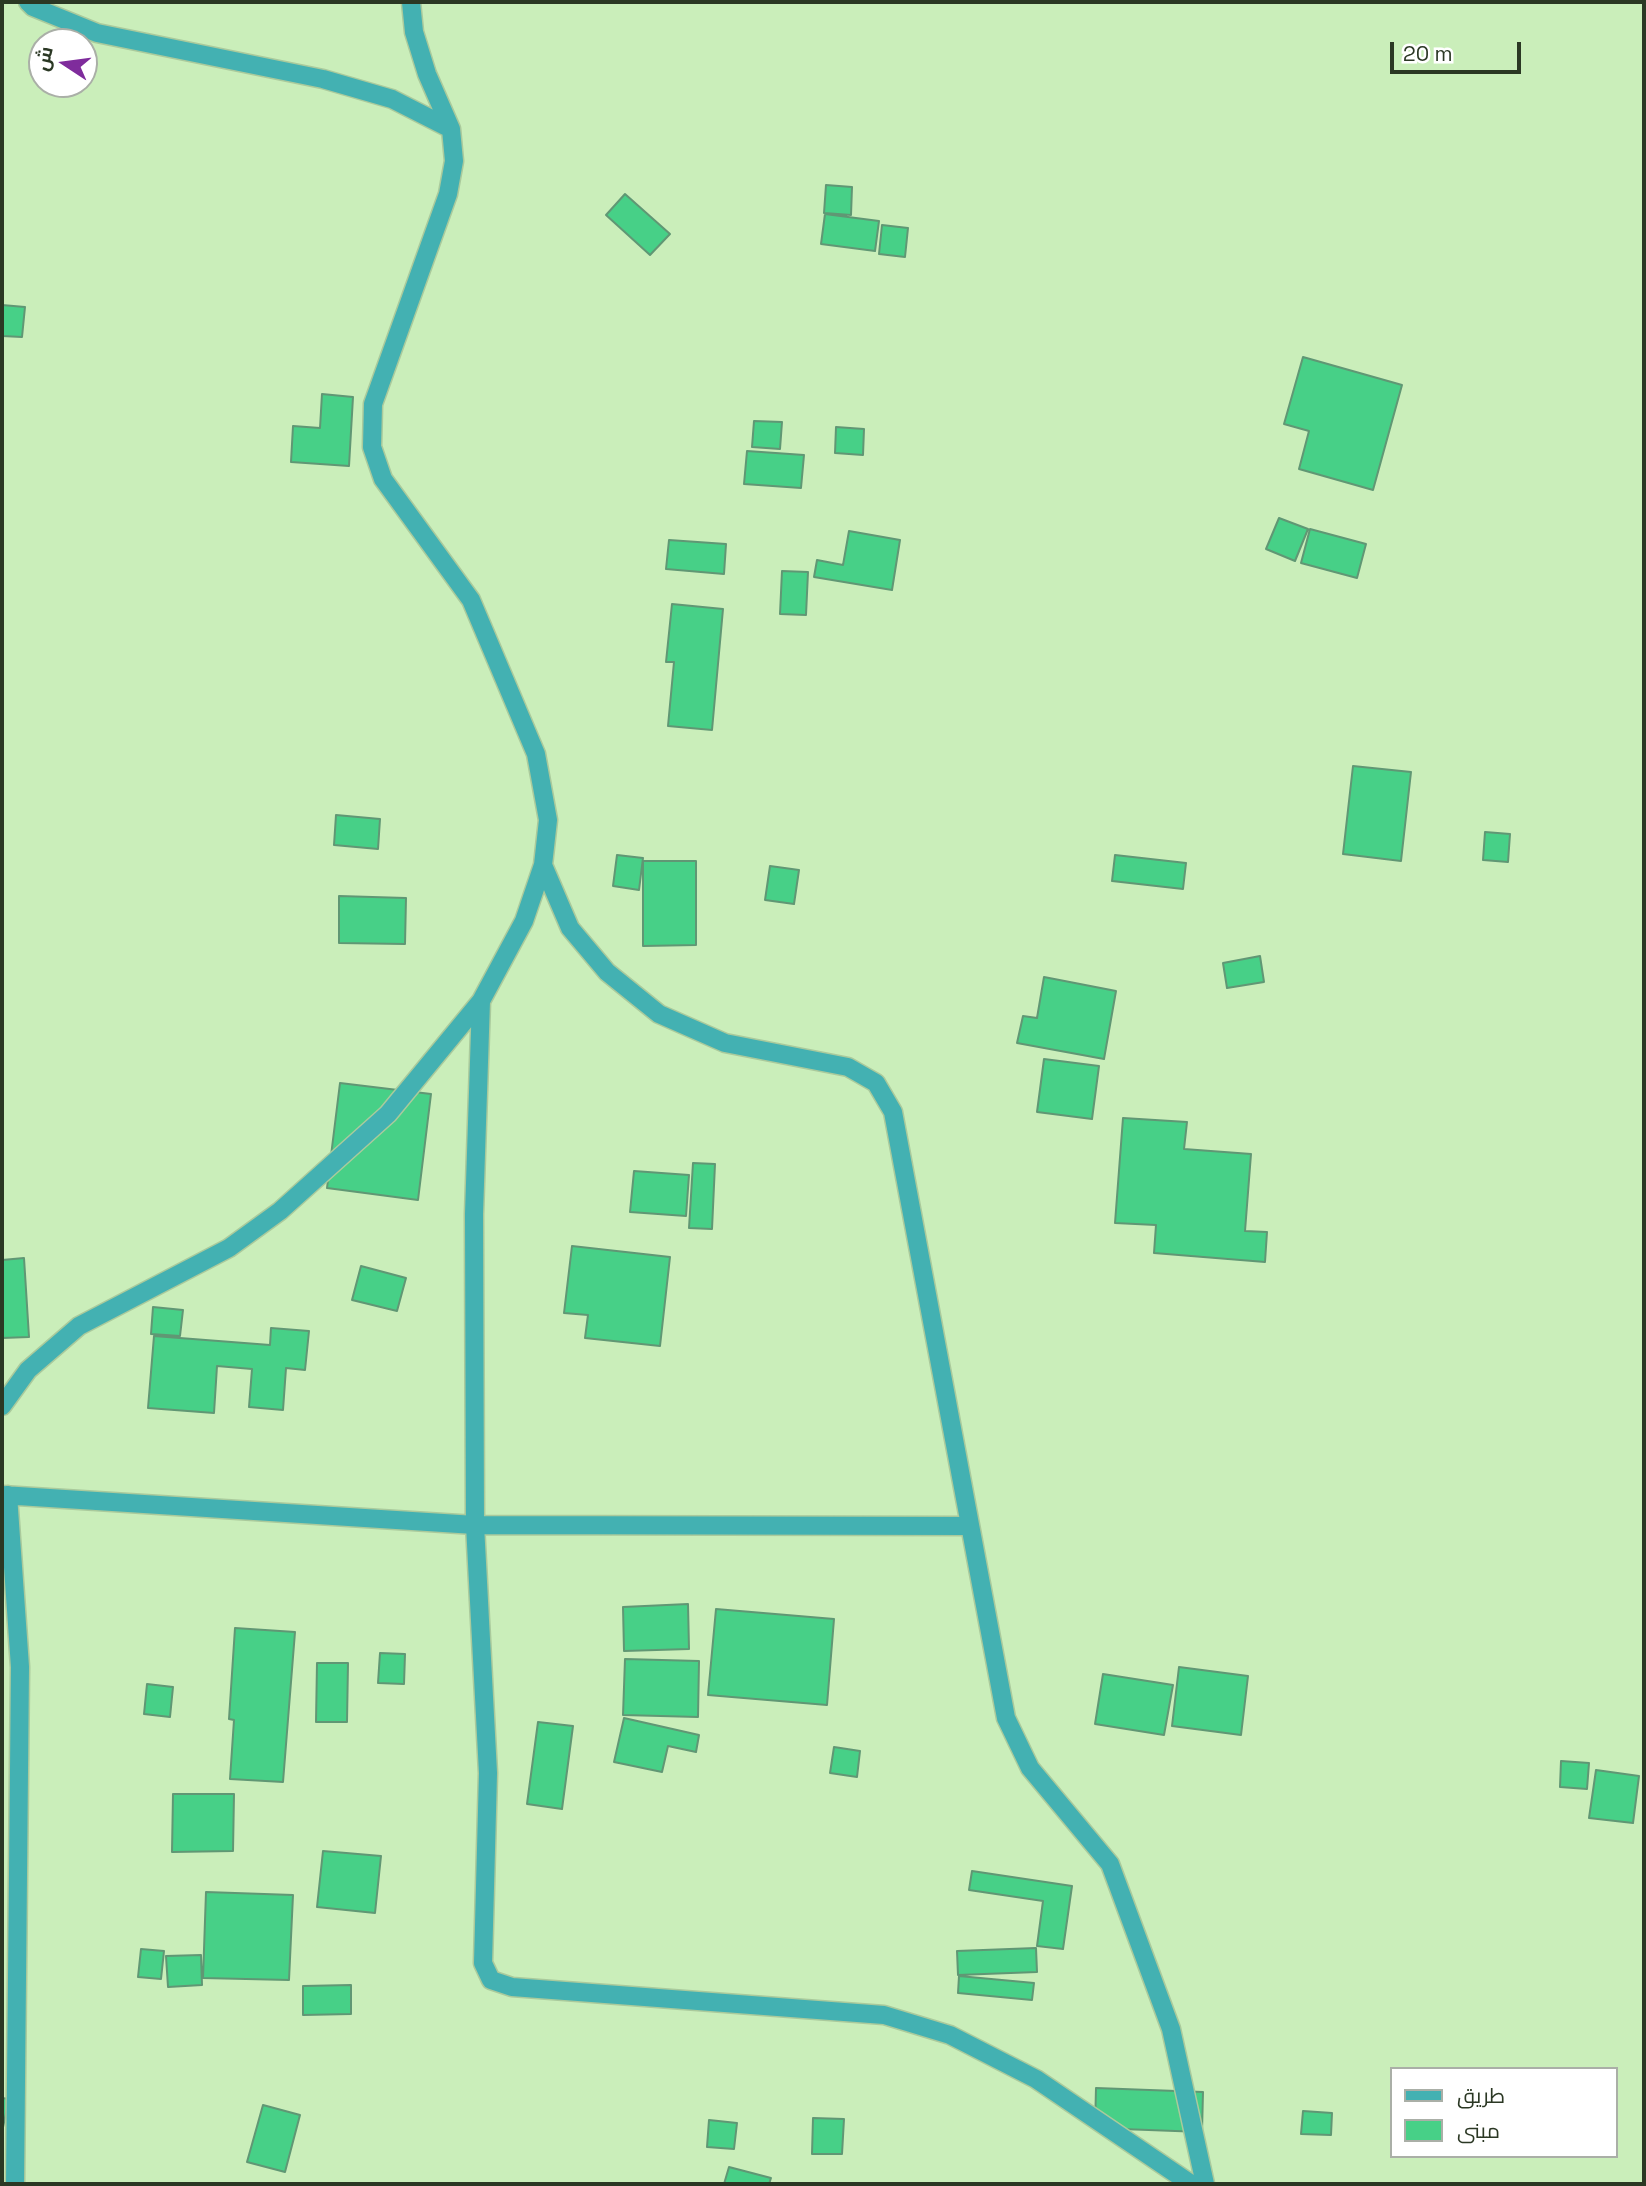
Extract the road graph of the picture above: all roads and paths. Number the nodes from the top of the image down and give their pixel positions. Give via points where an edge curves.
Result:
1 (28, 2) edge
2 (411, 2) edge
3 (451, 130) junction
4 (543, 865) junction
5 (481, 1001) junction
6 (2, 1406) edge
7 (5, 1495) edge
8 (475, 1525) junction
9 (970, 1526) junction
10 (15, 2184) edge
11 (1191, 2184) edge
12 (1205, 2184) edge

1 - 3 street via 97,33 323,79 392,99
2 - 3 street via 414,32 427,74
3 - 4 street via 454,161 448,194 373,404 372,447 383,479 471,600 536,754 548,820
4 - 5 street via 524,921
4 - 9 street via 570,928 607,972 659,1014 725,1043 848,1068 876,1083 893,1112
5 - 6 street via 388,1114 280,1212 229,1248 79,1326 28,1370
5 - 8 street via 474,1214
7 - 8 street
7 - 10 street via 20,1667
8 - 9 street
8 - 11 street via 488,1773 483,1963 491,1980 512,1987 884,2015 950,2035 1037,2079
9 - 12 street via 1006,1718 1030,1768 1111,1864 1171,2029

